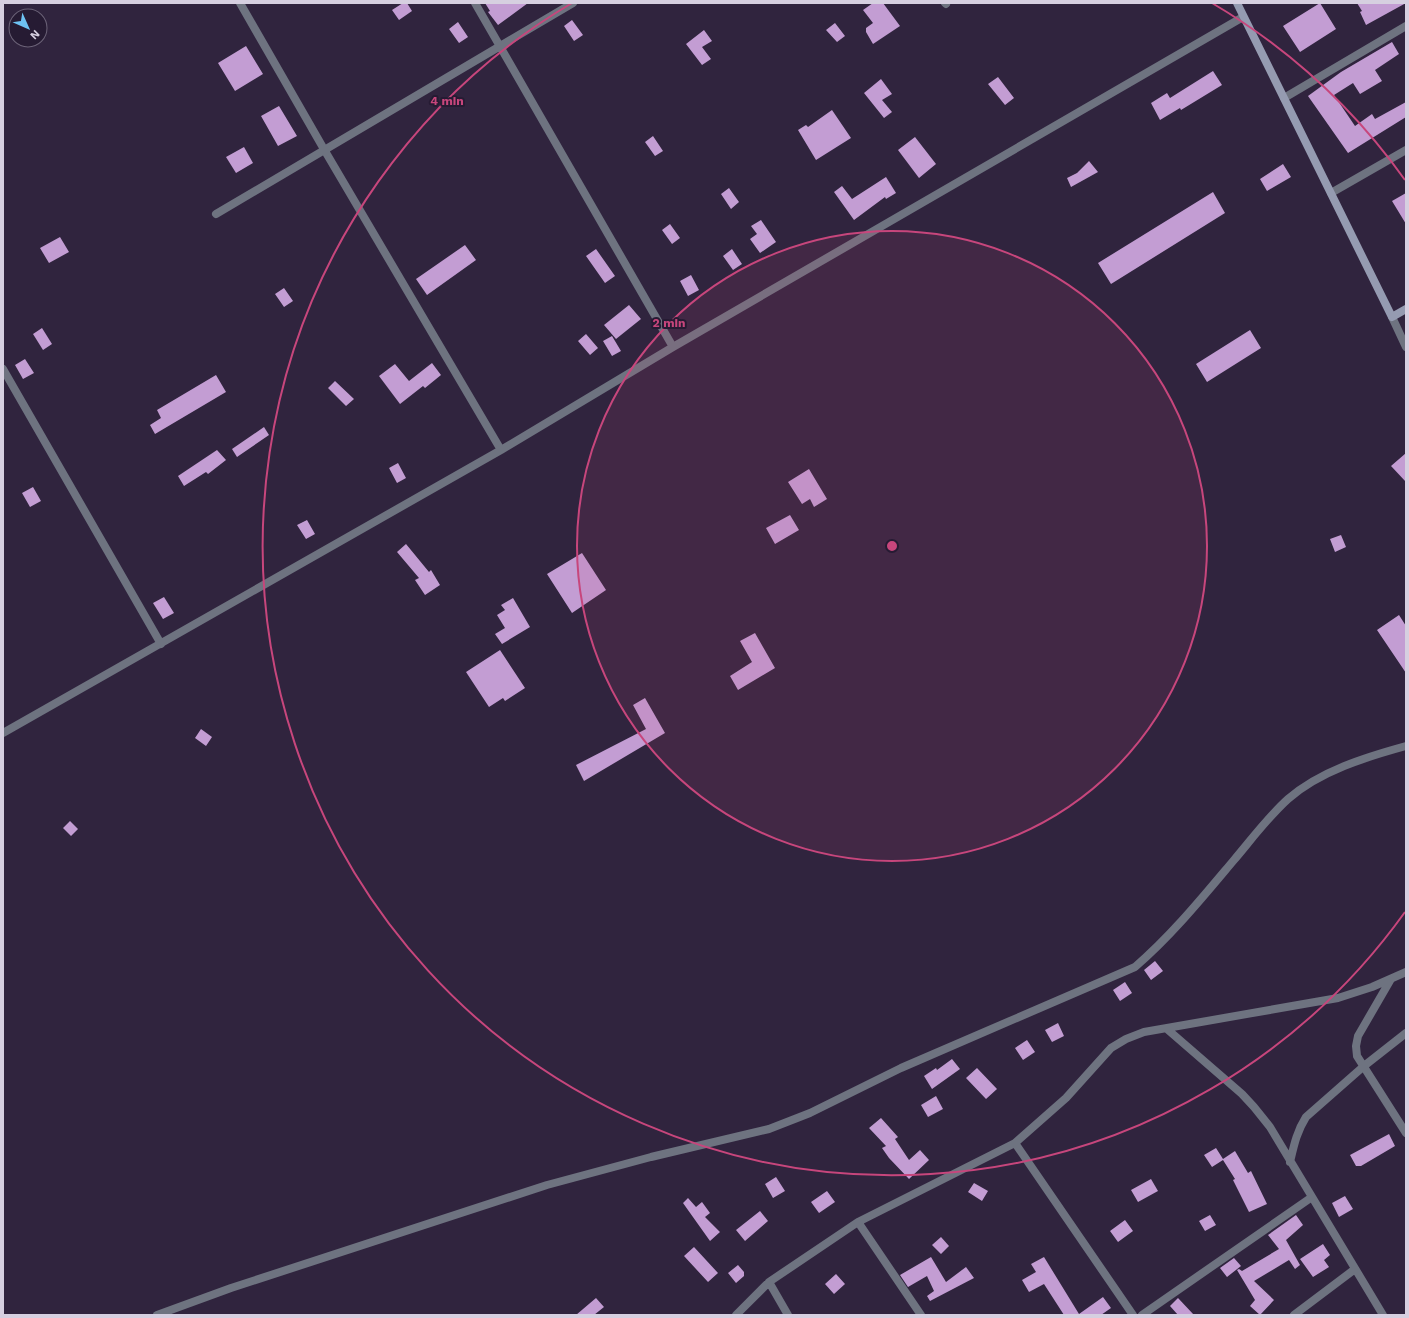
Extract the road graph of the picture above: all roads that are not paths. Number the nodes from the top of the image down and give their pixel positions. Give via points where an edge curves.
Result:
1 (240, 3) edge
2 (475, 3) edge
3 (573, 3) edge
4 (1237, 3) edge
5 (1244, 17) junction
6 (1406, 26) edge
7 (499, 47) junction
8 (1284, 98) junction
9 (1406, 150) edge
10 (325, 151) junction
11 (1331, 193) junction
12 (216, 214) dead end
13 (1406, 309) edge
14 (1392, 317) junction
15 (674, 347) junction
16 (1406, 347) edge
17 (3, 369) edge
18 (501, 450) junction
19 (161, 644) junction
20 (3, 733) edge
21 (1406, 746) edge
22 (1406, 972) edge
23 (1391, 979) junction
24 (1167, 1029) junction
25 (1406, 1033) edge
26 (1364, 1066) junction
27 (1406, 1133) edge
28 (1015, 1143) junction
29 (1290, 1162) junction
30 (1312, 1197) junction
31 (858, 1222) junction
32 (1355, 1269) junction
33 (769, 1282) junction
34 (157, 1315) edge
35 (736, 1315) edge
36 (788, 1315) edge
37 (921, 1315) edge
38 (1133, 1315) edge
39 (1142, 1315) edge
40 (1294, 1315) edge
41 (1383, 1315) edge

1 - 10 street
2 - 7 street
3 - 7 street
4 - 5 street
5 - 8 street
5 - 15 street
6 - 8 street
7 - 10 street
7 - 15 street
8 - 11 street
9 - 11 street
10 - 12 street
10 - 18 street
11 - 14 street
13 - 14 street
14 - 16 street
15 - 18 street
17 - 19 street
18 - 19 street
19 - 20 street
21 - 34 street via 1377,754 1326,774 1289,799 1259,830 1184,920 1135,967 901,1068 810,1113 769,1129 547,1185 231,1288
22 - 23 street
23 - 24 street via 1338,998
23 - 26 street via 1358,1036 1357,1056
24 - 28 street via 1144,1032 1111,1048 1066,1098
24 - 29 street via 1254,1107 1270,1127
25 - 26 street
26 - 27 street
26 - 29 street via 1306,1118 1294,1141
28 - 31 street
28 - 38 street
29 - 30 street
30 - 32 street
30 - 39 street
31 - 33 street
31 - 37 street
32 - 40 street
32 - 41 street
33 - 35 street
33 - 36 street

